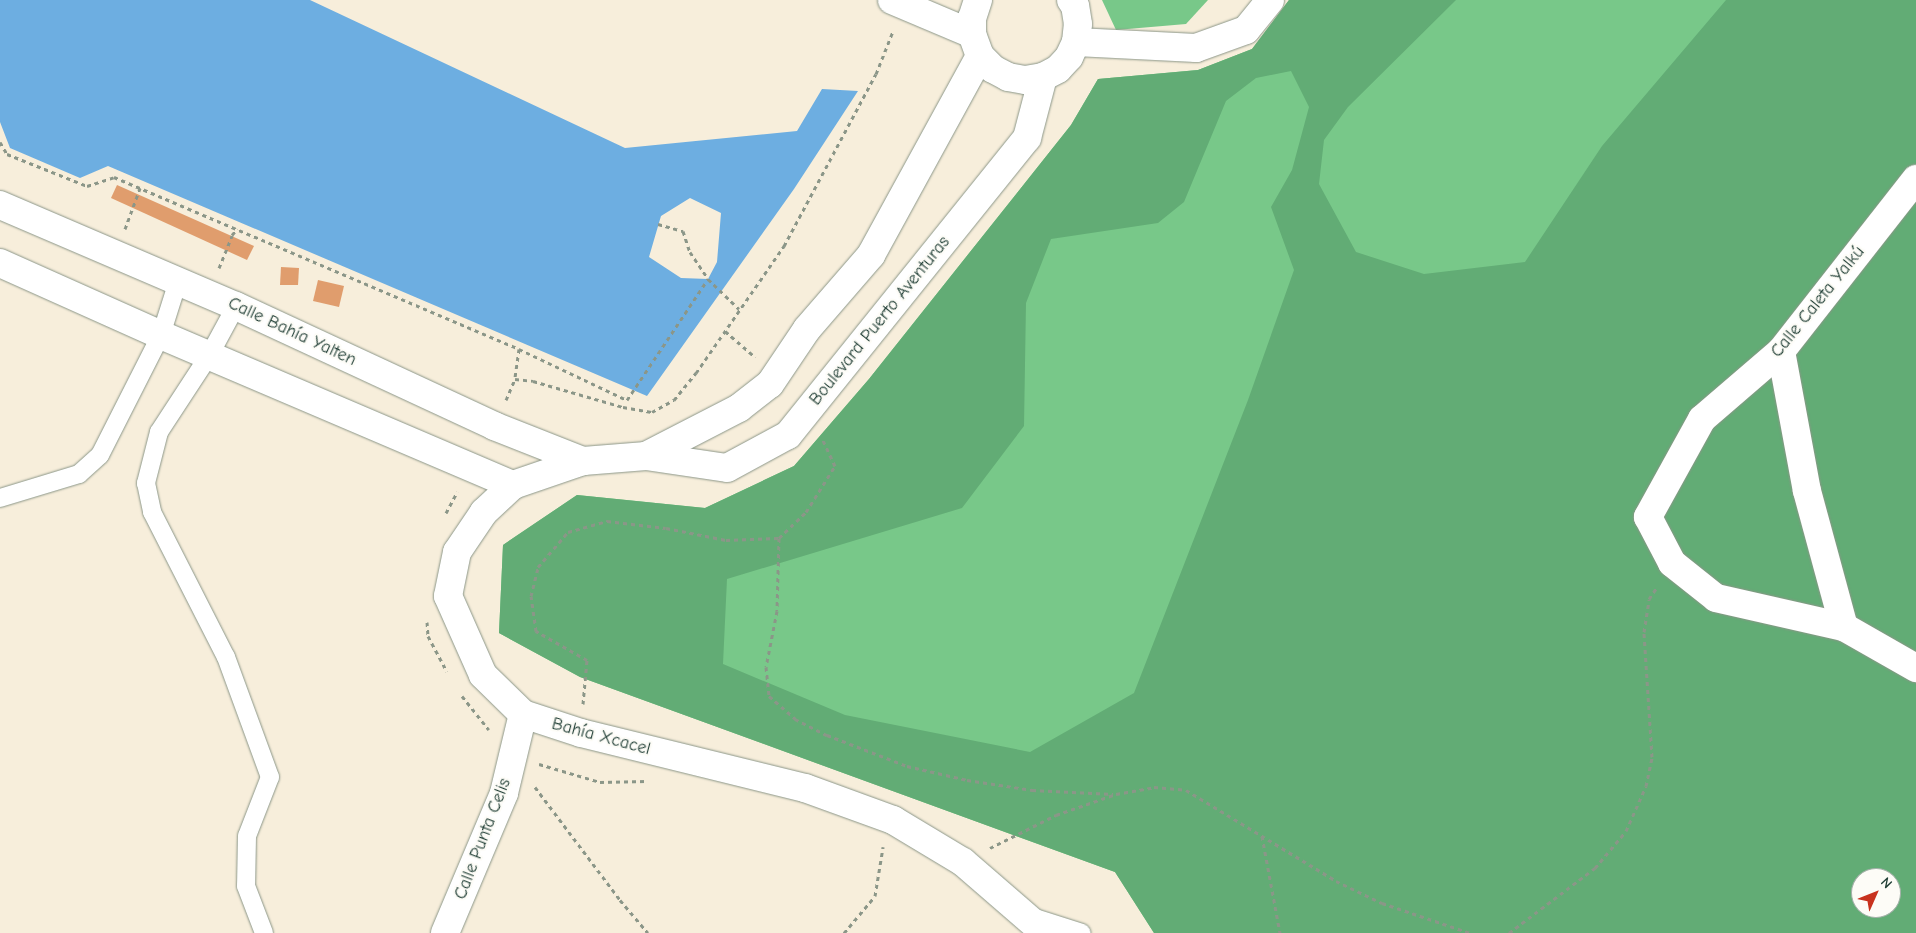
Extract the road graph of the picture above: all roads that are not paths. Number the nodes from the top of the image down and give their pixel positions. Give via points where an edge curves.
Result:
1 (978, 0) edge
2 (1071, 0) edge
3 (1270, 0) edge
4 (897, 3) edge
5 (1076, 42) junction
6 (976, 45) junction
7 (1043, 77) junction
8 (1916, 179) edge
9 (0, 205) edge
10 (0, 263) edge
11 (178, 281) junction
12 (236, 306) junction
13 (161, 335) junction
14 (1781, 351) junction
15 (210, 354) junction
16 (646, 456) junction
17 (583, 462) junction
18 (513, 485) junction
19 (0, 498) edge
20 (1844, 627) junction
21 (1916, 668) edge
22 (523, 714) junction
23 (1024, 915) junction
24 (264, 933) edge
25 (445, 933) edge
26 (1046, 933) edge
27 (1082, 933) edge

1 - 6 street via 972,18
2 - 5 street via 1078,24
3 - 5 street via 1246,30 1196,48
4 - 6 street
5 - 7 street via 1058,69
6 - 7 street via 993,69 1008,77 1025,80
6 - 16 street via 871,254 807,329 770,384 739,408
7 - 16 street, Boulevard Puerto Aventuras via 1027,138 788,435 727,468
8 - 14 street, Calle Caleta Yalkú
9 - 11 street, Calle Bahía Yalten
10 - 13 street
11 - 12 street, Calle Bahía Yalten
11 - 13 lane
12 - 15 lane
12 - 17 street, Calle Bahía Yalten via 494,426
13 - 15 street
13 - 19 lane via 100,455 79,474
14 - 20 street via 1808,491
14 - 20 street, Calle Caleta Yalkú via 1702,419 1648,517 1672,563 1716,598
15 - 18 street
15 - 24 lane via 160,432 146,483 152,512 226,657 270,777 247,836 246,886
16 - 17 street, Bahía Xcacel
17 - 18 street, Bahía Xcacel
18 - 22 street, Bahía Xcacel via 484,512 457,552 448,596 483,675
20 - 21 street
22 - 23 street, Bahía Xcacel via 580,733 805,788 893,820 963,862
22 - 25 street, Calle Punta Celis via 504,793
23 - 26 street, Bahía Xcacel
23 - 27 lane

